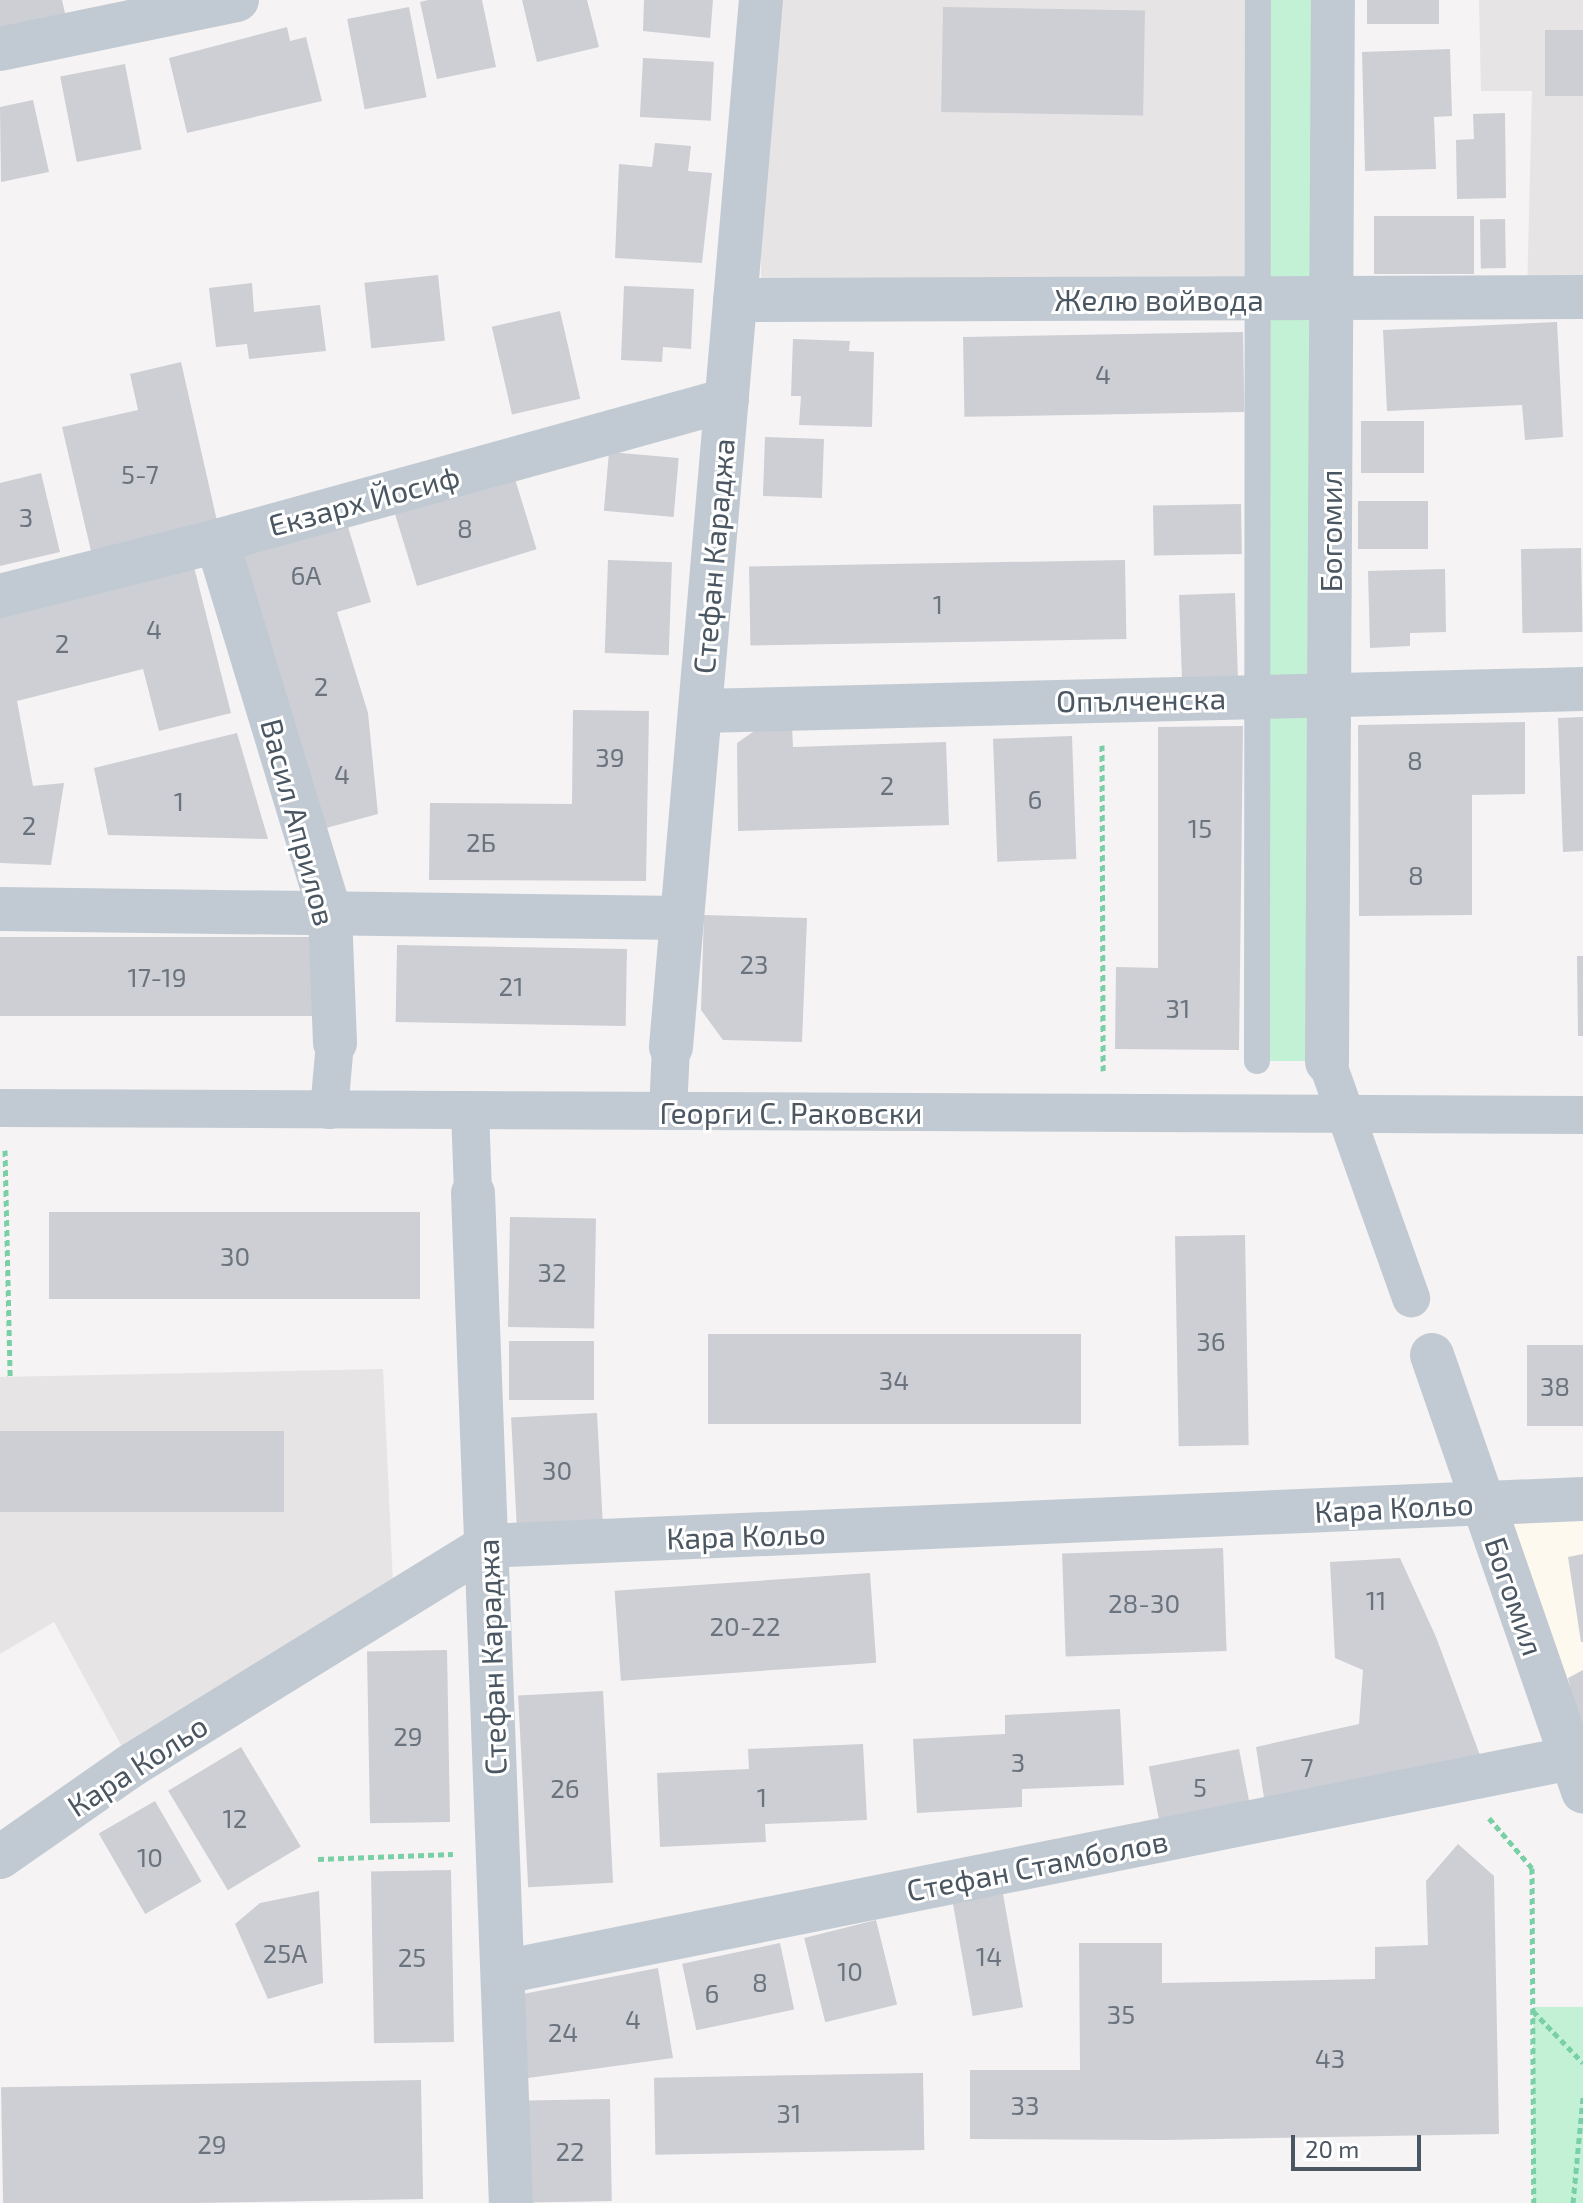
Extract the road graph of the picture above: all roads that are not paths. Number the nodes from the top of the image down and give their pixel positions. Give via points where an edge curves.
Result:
1 (237, 0) edge
2 (761, 0) edge
3 (1258, 0) edge
4 (1333, 0) edge
5 (0, 49) edge
6 (1583, 297) edge
7 (1258, 298) junction
8 (1331, 298) junction
9 (735, 300) junction
10 (727, 400) junction
11 (217, 541) junction
12 (0, 596) edge
13 (1583, 689) edge
14 (1330, 695) junction
15 (1258, 696) junction
16 (700, 711) junction
17 (0, 909) edge
18 (330, 913) junction
19 (682, 918) junction
20 (335, 1043) joint
21 (671, 1047) joint
22 (1257, 1061) dead end
23 (1327, 1062) joint
24 (2, 1108) edge
25 (329, 1110) junction
26 (470, 1110) junction
27 (668, 1111) junction
28 (1345, 1114) junction
29 (1583, 1115) edge
30 (473, 1193) joint
31 (1411, 1298) dead end
32 (1432, 1355) dead end
33 (1583, 1499) edge
34 (1483, 1503) junction
35 (487, 1546) junction
36 (1577, 1775) edge
37 (0, 1857) edge
38 (503, 1972) junction
39 (511, 2203) edge

1 - 5 street
2 - 9 street, Стефан Караджа
3 - 7 lane
4 - 8 street, Богомил
6 - 8 street, Желю войвода
7 - 8 street, Желю войвода
7 - 9 street, Желю войвода
7 - 15 lane
8 - 14 street, Богомил
9 - 10 street, Стефан Караджа
10 - 11 street, Екзарх Йосиф
10 - 16 street, Стефан Караджа
11 - 12 street, Екзарх Йосиф
11 - 18 street, Васил Априлов
13 - 14 street, Опълченска
14 - 15 street, Опълченска
14 - 23 street, Богомил
15 - 16 street, Опълченска
15 - 22 lane
16 - 19 street, Стефан Караджа
17 - 18 street
18 - 19 street
18 - 20 street, Васил Априлов
19 - 21 street, Стефан Караджа
20 - 25 street, Васил Априлов
21 - 27 street, Стефан Караджа
23 - 28 street
24 - 25 street, Георги С. Раковски
25 - 26 street, Георги С. Раковски
26 - 27 street, Георги С. Раковски
26 - 30 street, Стефан Караджа
27 - 28 street, Георги С. Раковски
28 - 29 street, Георги С. Раковски
28 - 31 street
30 - 35 street, Стефан Караджа
32 - 34 street, Богомил
33 - 34 street, Кара Кольо
34 - 35 street, Кара Кольо
34 - 36 street, Богомил
35 - 37 street, Кара Кольо via 132,1765
35 - 38 street, Стефан Караджа
36 - 38 street, Стефан Стамболов via 1457,1781
38 - 39 street, Стефан Караджа

